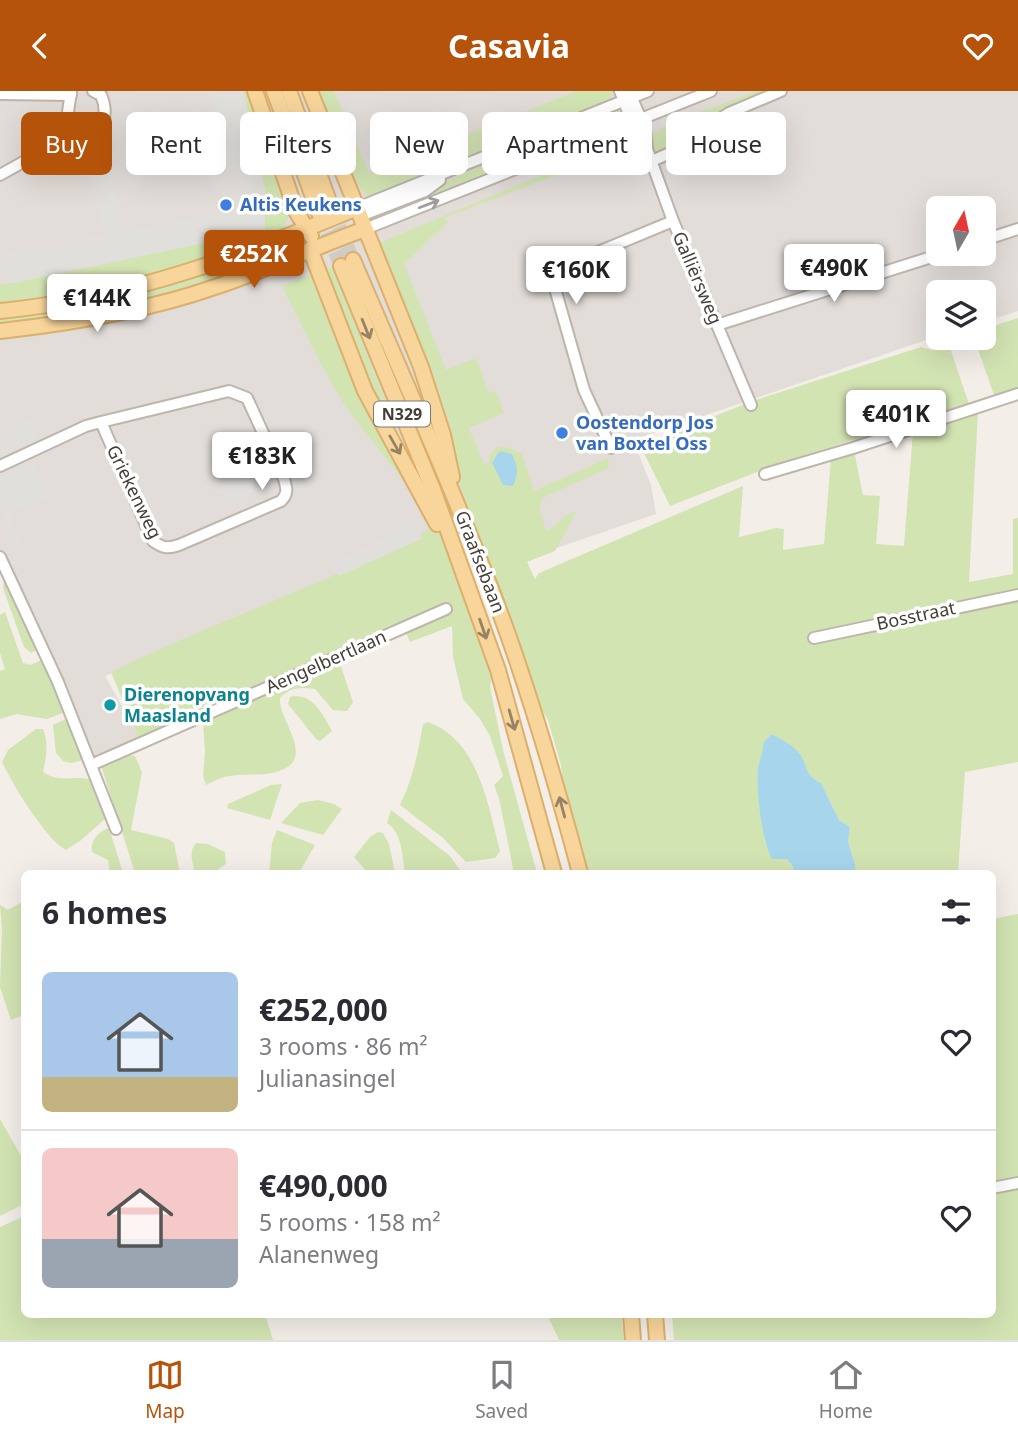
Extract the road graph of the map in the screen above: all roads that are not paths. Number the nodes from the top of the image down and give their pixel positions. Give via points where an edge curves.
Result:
1 (93, 91) edge
2 (255, 91) edge
3 (274, 91) edge
4 (289, 91) edge
5 (310, 91) edge
6 (649, 91) edge
7 (711, 91) edge
8 (781, 91) edge
9 (71, 93) edge
10 (0, 95) edge
11 (626, 95) edge
12 (68, 112) edge
13 (106, 112) edge
14 (633, 112) edge
15 (652, 115) edge
16 (652, 161) joint
17 (21, 163) edge
18 (0, 175) edge
19 (483, 175) edge
20 (361, 218) junction
21 (674, 221) junction
22 (1018, 229) edge
23 (996, 236) edge
24 (313, 241) junction
25 (926, 259) edge
26 (0, 311) edge
27 (717, 325) junction
28 (0, 331) edge
29 (1018, 394) edge
30 (751, 405) dead end
31 (101, 422) junction
32 (611, 448) dead end
33 (0, 466) edge
34 (765, 474) dead end
35 (456, 501) junction
36 (0, 557) edge
37 (461, 564) junction
38 (1018, 595) edge
39 (446, 609) dead end
40 (814, 638) dead end
41 (91, 765) junction
42 (116, 829) dead end
43 (553, 870) edge
44 (579, 870) edge
45 (1018, 1183) edge
46 (996, 1187) edge
47 (631, 1318) edge
48 (654, 1318) edge
49 (633, 1340) edge
50 (657, 1340) edge

1 - 13 street via 101,95
2 - 24 main road, N329 via 296,211
3 - 4 main road via 325,210
5 - 20 main road, N329
6 - 11 street
7 - 15 street
8 - 16 street via 729,113 682,147
9 - 10 street
9 - 12 street
11 - 14 street, Galliërsweg
11 - 20 street via 457,169
16 - 21 street, Galliërsweg
17 - 18 street
20 -> 19 street
20 - 24 main road
20 - 24 main road
20 - 35 main road, N329 via 421,367 443,435
21 - 27 street, Galliërsweg
21 - 32 street via 556,269 554,285 584,390
22 - 23 street
24 - 26 main road via 124,291
24 - 28 main road via 217,286 156,305
24 -> 37 main road, N329 via 365,391
25 - 27 street
27 - 30 street, Galliërsweg
29 - 34 street
31 - 31 street, Griekenweg via 229,391 240,394 253,410 284,479 286,495 179,545 162,548 153,541
31 - 33 street, Griekenweg
35 -> 37 main road, Graafsebaan / N329 via 347,263
44 -> 35 main road, Graafsebaan / N329 via 518,662
36 - 41 street
37 -> 43 main road, Graafsebaan / N329 via 498,670
38 - 40 street, Bosstraat
39 - 41 street, Aengelbertlaan
41 - 42 street
45 - 46 street
47 - 49 main road
48 - 50 main road

